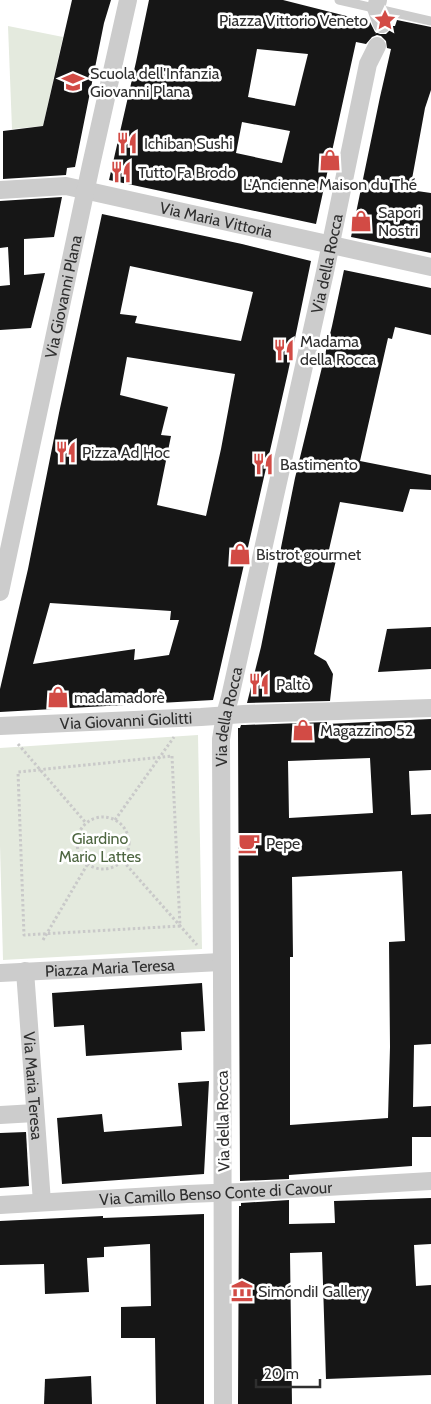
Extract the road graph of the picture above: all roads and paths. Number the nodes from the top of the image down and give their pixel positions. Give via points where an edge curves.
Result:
1 (128, 0) edge
2 (339, 0) edge
3 (379, 11) edge
4 (431, 21) edge
5 (378, 46) dead end
6 (0, 190) edge
7 (85, 190) junction
8 (330, 245) junction
9 (431, 267) edge
10 (0, 592) edge
11 (431, 708) edge
12 (225, 715) junction
13 (0, 726) edge
14 (177, 732) dead end
15 (15, 741) dead end
16 (159, 758) junction
17 (40, 770) junction
18 (115, 820) junction
19 (86, 823) junction
20 (123, 861) junction
21 (88, 864) junction
22 (180, 926) junction
23 (47, 934) junction
24 (43, 940) dead end
25 (199, 947) dead end
26 (221, 962) junction
27 (25, 971) junction
28 (0, 973) edge
29 (35, 1113) junction
30 (0, 1115) edge
31 (431, 1180) edge
32 (224, 1193) junction
33 (42, 1202) junction
34 (0, 1204) edge
35 (223, 1404) edge

1 - 7 street, Via Giovanni Plana
2 - 3 lane
3 - 4 lane
5 - 8 street, Via della Rocca via 368,64
6 - 7 street, Via Maria Vittoria via 66,186
7 - 8 street, Via Maria Vittoria
7 - 10 street, Via Giovanni Plana
8 - 9 street, Via Maria Vittoria
8 - 12 street, Via della Rocca
11 - 12 street, Via Giovanni Giolitti
12 - 13 street, Via Giovanni Giolitti
12 - 26 street, Via della Rocca via 221,739
14 - 16 path
15 - 17 path
16 - 17 path
16 - 18 path
16 - 22 path via 172,756
17 - 19 path
17 - 23 path via 18,772 24,935
18 - 19 path via 102,817
18 - 20 path via 129,837 128,854
19 - 21 path via 80,830 77,848 79,856
20 - 21 path via 100,870
20 - 22 path
21 - 23 path
22 - 23 path
22 - 25 path
23 - 24 path
26 - 27 street, Piazza Maria Teresa
26 - 32 street, Via della Rocca
27 - 28 street, Piazza Maria Teresa
27 - 29 street, Via Maria Teresa
29 - 30 street
29 - 33 street, Via Maria Teresa
31 - 32 street, Via Camillo Benso Conte di Cavour
32 - 33 street, Via Camillo Benso Conte di Cavour
32 - 35 street, Via della Rocca
33 - 34 street, Via Camillo Benso Conte di Cavour

